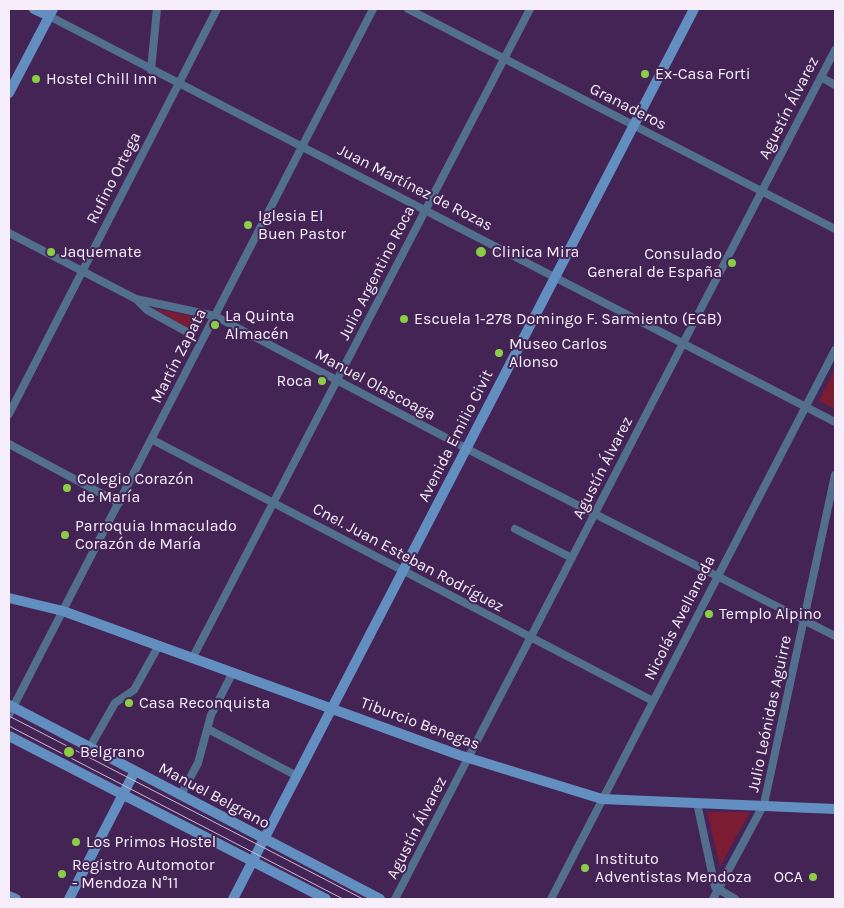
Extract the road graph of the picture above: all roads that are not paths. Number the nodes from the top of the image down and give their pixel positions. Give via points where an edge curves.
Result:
1 (34, 9) edge
2 (157, 9) edge
3 (217, 9) edge
4 (373, 9) edge
5 (408, 9) edge
6 (530, 9) edge
7 (694, 9) edge
8 (50, 13) edge
9 (835, 50) edge
10 (504, 58) junction
11 (151, 70) junction
12 (821, 77) junction
13 (178, 84) junction
14 (835, 85) edge
15 (9, 93) edge
16 (633, 126) junction
17 (302, 147) junction
18 (762, 190) junction
19 (425, 210) junction
20 (835, 229) edge
21 (9, 233) edge
22 (82, 270) junction
23 (555, 278) junction
24 (136, 299) junction
25 (215, 316) junction
26 (187, 332) dead end
27 (683, 344) junction
28 (835, 350) edge
29 (337, 380) junction
30 (806, 407) junction
31 (9, 414) edge
32 (835, 422) edge
33 (152, 439) junction
34 (9, 444) edge
35 (467, 448) junction
36 (835, 475) edge
37 (119, 502) junction
38 (273, 503) junction
39 (595, 514) junction
40 (515, 529) dead end
41 (572, 558) junction
42 (403, 571) junction
43 (718, 576) junction
44 (9, 598) edge
45 (63, 611) junction
46 (805, 619) junction
47 (835, 636) edge
48 (531, 637) junction
49 (159, 645) junction
50 (193, 657) junction
51 (233, 672) junction
52 (653, 701) junction
53 (332, 707) junction
54 (10, 709) edge
55 (208, 729) junction
56 (9, 736) edge
57 (90, 748) junction
58 (468, 758) junction
59 (135, 771) junction
60 (297, 776) junction
61 (123, 795) junction
62 (181, 795) junction
63 (602, 799) junction
64 (697, 803) junction
65 (764, 804) junction
66 (835, 809) edge
67 (264, 839) junction
68 (253, 862) junction
69 (718, 890) junction
70 (9, 896) edge
71 (16, 899) edge
72 (69, 899) edge
73 (233, 899) edge
74 (326, 899) edge
75 (380, 899) edge
76 (395, 899) edge
77 (551, 899) edge
78 (713, 899) edge
79 (735, 899) edge

1 - 8 street, Juan Martínez de Rozas
2 - 11 street
3 - 13 street, Rufino Ortega
4 - 17 street, Martín Zapata
5 - 10 street, Granaderos
6 - 10 street, Julio Argentino Roca
7 - 16 street, Avenida Emilio Civit
8 - 11 street, Juan Martínez de Rozas
8 - 15 street
9 - 12 street, Agustín Álvarez
10 - 16 street, Granaderos
10 - 19 street, Julio Argentino Roca
11 - 13 street, Juan Martínez de Rozas
12 - 14 street
12 - 18 street, Agustín Álvarez
13 - 17 street, Juan Martínez de Rozas
13 - 22 street, Rufino Ortega
16 - 18 street, Granaderos
16 - 23 street, Avenida Emilio Civit
17 - 19 street, Juan Martínez de Rozas
17 - 25 street, Martín Zapata
18 - 20 street, Granaderos
18 - 27 street, Agustín Álvarez
19 - 23 street, Juan Martínez de Rozas
19 - 29 street, Julio Argentino Roca
21 - 22 street, Manuel Olascoaga
22 - 24 street, Manuel Olascoaga
22 - 31 street, Rufino Ortega
23 - 27 street, Juan Martínez de Rozas
23 - 35 street, Avenida Emilio Civit
24 - 25 street, Manuel Olascoaga
24 - 26 street, Manuel Olascoaga via 147,310
25 - 29 street, Manuel Olascoaga
25 - 33 street, Martín Zapata
27 - 30 street, Juan Martínez de Rozas
27 - 39 street, Agustín Álvarez
28 - 30 street, Nicolás Avellaneda
29 - 35 street, Manuel Olascoaga
29 - 38 street, Julio Argentino Roca
30 - 32 street, Juan Martínez de Rozas
30 - 43 street, Nicolás Avellaneda
33 - 37 street, Martín Zapata
33 - 38 street, Cnel. Juan Esteban Rodríguez
34 - 37 street
35 - 39 street, Manuel Olascoaga
35 - 42 street, Avenida Emilio Civit
36 - 46 street, Julio Leónidas Aguirre
37 - 45 street, Martín Zapata
38 - 42 street, Cnel. Juan Esteban Rodríguez
38 - 50 street, Julio Argentino Roca
39 - 41 street, Agustín Álvarez
39 - 43 street, Manuel Olascoaga
40 - 41 street
41 - 48 street, Agustín Álvarez
42 - 48 street, Cnel. Juan Esteban Rodríguez
42 - 53 street, Avenida Emilio Civit
43 - 46 street, Manuel Olascoaga
43 - 52 street, Nicolás Avellaneda
44 - 45 street, Tiburcio Benegas
45 - 49 street, Tiburcio Benegas
45 - 54 street, Martín Zapata
46 - 47 street, Manuel Olascoaga
46 - 65 street, Julio Leónidas Aguirre
48 - 52 street, Cnel. Juan Esteban Rodríguez
48 - 58 street, Agustín Álvarez
49 - 50 street, Tiburcio Benegas
49 - 57 street via 134,690 115,703
50 - 51 street, Tiburcio Benegas
51 - 53 street, Tiburcio Benegas
51 - 55 street via 214,709
52 - 63 street, Nicolás Avellaneda
53 - 58 street, Tiburcio Benegas
53 - 60 street, Avenida Emilio Civit
54 - 57 street, Manuel Belgrano
55 - 60 street
55 - 62 street via 198,763
56 - 61 street
57 - 59 street, Manuel Belgrano
58 - 63 street, Tiburcio Benegas
58 - 76 street, Agustín Álvarez
59 - 61 street
59 - 62 street, Manuel Belgrano
60 - 67 street, Avenida Emilio Civit
61 - 68 street
61 - 72 street
62 - 67 street, Manuel Belgrano
63 - 64 street, Tiburcio Benegas
63 - 77 street, Nicolás Avellaneda
64 - 65 street, Tiburcio Benegas
64 - 69 street via 714,885
65 - 66 street, Tiburcio Benegas
65 - 69 street, Julio Leónidas Aguirre
67 - 68 street, Avenida Emilio Civit
67 - 75 street, Manuel Belgrano
68 - 73 street, Avenida Emilio Civit
68 - 74 street
69 - 78 street, Julio Leónidas Aguirre
69 - 79 street
70 - 71 street

